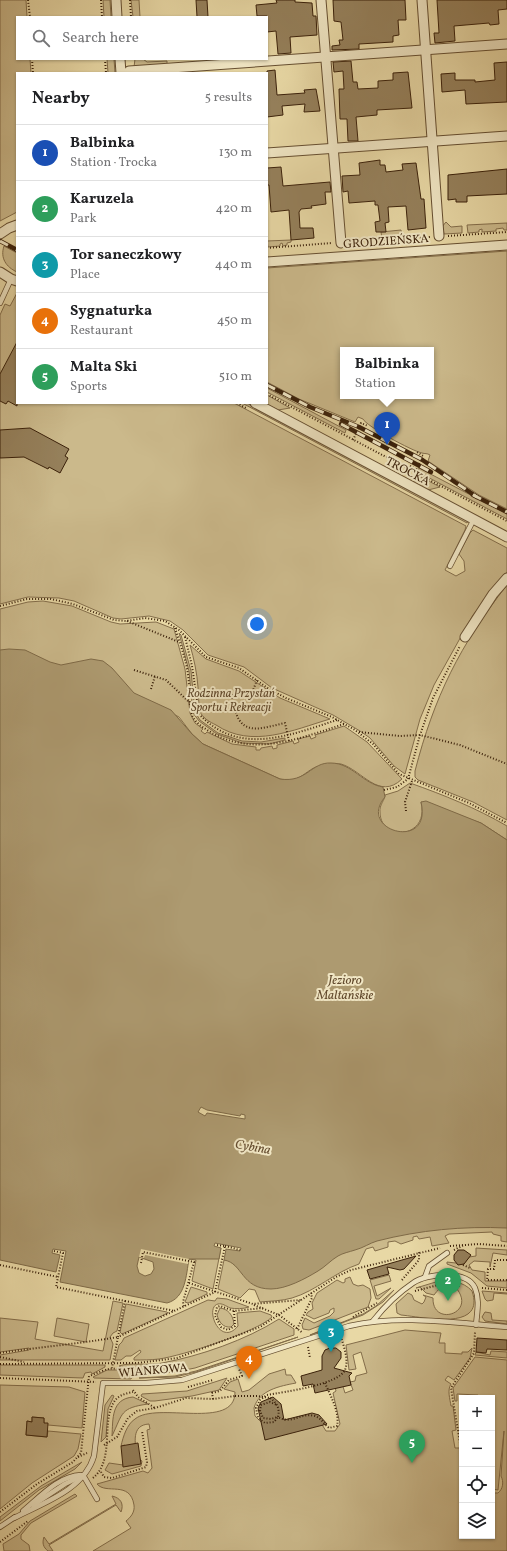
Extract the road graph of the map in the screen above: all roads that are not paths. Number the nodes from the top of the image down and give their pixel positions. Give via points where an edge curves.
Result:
1 (116, 0) edge
2 (322, 0) edge
3 (422, 0) edge
4 (117, 16) edge
5 (507, 44) edge
6 (425, 50) junction
7 (326, 58) junction
8 (120, 60) edge
9 (124, 72) edge
10 (507, 136) edge
11 (431, 141) junction
12 (333, 150) junction
13 (268, 153) edge
14 (16, 225) edge
15 (0, 234) edge
16 (439, 236) joint
17 (340, 243) joint
18 (507, 245) edge
19 (440, 250) junction
20 (342, 256) junction
21 (268, 262) edge
22 (0, 272) edge
23 (14, 280) edge
24 (0, 303) edge
25 (257, 404) edge
26 (474, 519) junction
27 (507, 537) edge
28 (450, 566) dead end
29 (507, 578) edge
30 (465, 637) road end
31 (447, 1253) road end
32 (425, 1277) junction
33 (373, 1321) junction
34 (475, 1324) junction
35 (507, 1327) edge
36 (83, 1475) junction
37 (97, 1499) dead end
38 (14, 1518) junction
39 (0, 1527) edge

1 - 4 street
2 - 7 street
3 - 6 street
5 - 6 street
6 - 7 street
6 - 11 street
7 - 9 street
7 - 12 street
8 - 9 street
10 - 11 street
11 - 12 street
11 - 16 street
12 - 13 street
12 - 17 street
14 - 15 street
16 - 19 lane
17 - 20 lane
18 - 19 street, GRODZIEŃSKA
19 - 20 street, GRODZIEŃSKA
20 - 21 street, GRODZIEŃSKA
22 - 23 street
23 - 24 lane
25 - 26 street, TROCKA
26 - 27 street, TROCKA
26 - 28 lane
29 - 30 street via 493,594
31 - 32 lane via 429,1266
32 - 33 lane via 404,1289
32 - 34 lane via 442,1275 469,1280 478,1296
33 - 34 lane, WIANKOWA via 407,1319
33 - 36 lane, WIANKOWA via 340,1329 182,1380 103,1383 92,1461
34 - 35 lane, WIANKOWA
36 - 37 lane
36 - 38 lane, WIANKOWA via 76,1485
36 - 38 lane, WIANKOWA via 70,1475
38 - 39 lane, WIANKOWA

